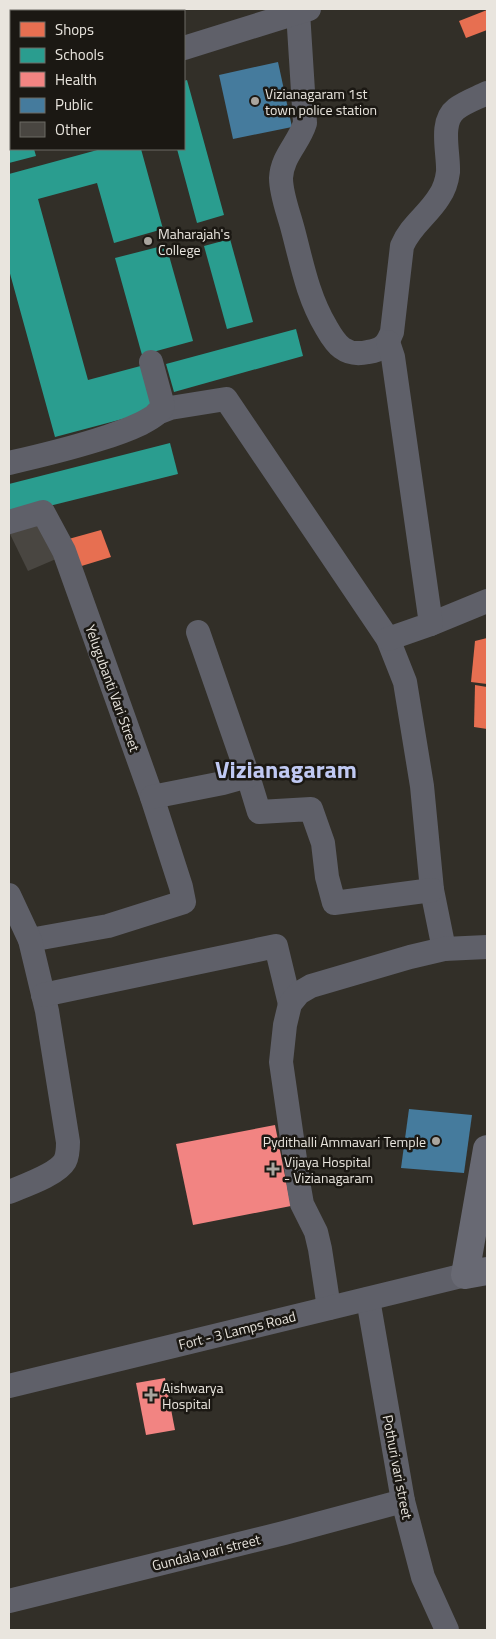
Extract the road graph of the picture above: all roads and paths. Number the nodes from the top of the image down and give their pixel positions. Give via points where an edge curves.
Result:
1 (304, 10) edge
2 (185, 48) edge
3 (487, 93) edge
4 (388, 342) junction
5 (151, 362) dead end
6 (158, 413) junction
7 (9, 463) edge
8 (9, 522) edge
9 (487, 601) edge
10 (431, 624) junction
11 (198, 632) dead end
12 (388, 639) junction
13 (248, 776) junction
14 (152, 797) junction
15 (432, 890) junction
16 (9, 895) edge
17 (30, 940) junction
18 (487, 947) edge
19 (444, 949) junction
20 (43, 995) junction
21 (290, 1004) junction
22 (487, 1149) edge
23 (9, 1192) edge
24 (476, 1273) edge
25 (368, 1299) junction
26 (329, 1308) junction
27 (9, 1386) edge
28 (403, 1501) junction
29 (9, 1601) edge
30 (447, 1630) edge

1 - 2 street
1 - 4 street via 305,122 286,157 281,180 286,205 310,294 331,336 342,348 353,353 365,353 384,347
3 - 4 street via 455,110 450,117 447,128 448,173 439,198 406,236 402,246 392,332
4 - 10 street via 393,357
5 - 6 street via 163,406
6 - 7 street via 145,422 83,445
6 - 12 street via 226,399
8 - 14 street, Yelugubanti Vari Street via 43,512 64,551
9 - 10 street
10 - 12 street
11 - 13 street
12 - 15 street via 406,682 422,786
13 - 14 street
13 - 15 street via 259,812 311,810 323,843 334,903
14 - 17 street, Yelugubanti Vari Street via 184,902 108,926
15 - 19 street
16 - 17 street
17 - 20 street
18 - 19 street
19 - 21 street via 311,986
20 - 21 street via 276,946
20 - 23 street via 68,1142 67,1155 61,1167
21 - 26 street via 281,1062 302,1204 316,1232
22 - 24 main road
24 - 25 street, Fort - 3 Lamps Road
25 - 26 street, Fort - 3 Lamps Road
25 - 28 street, Pothuri vari street
26 - 27 street, Fort - 3 Lamps Road
28 - 29 street, Gundala vari street
28 - 30 street, Pothuri vari street via 423,1577

